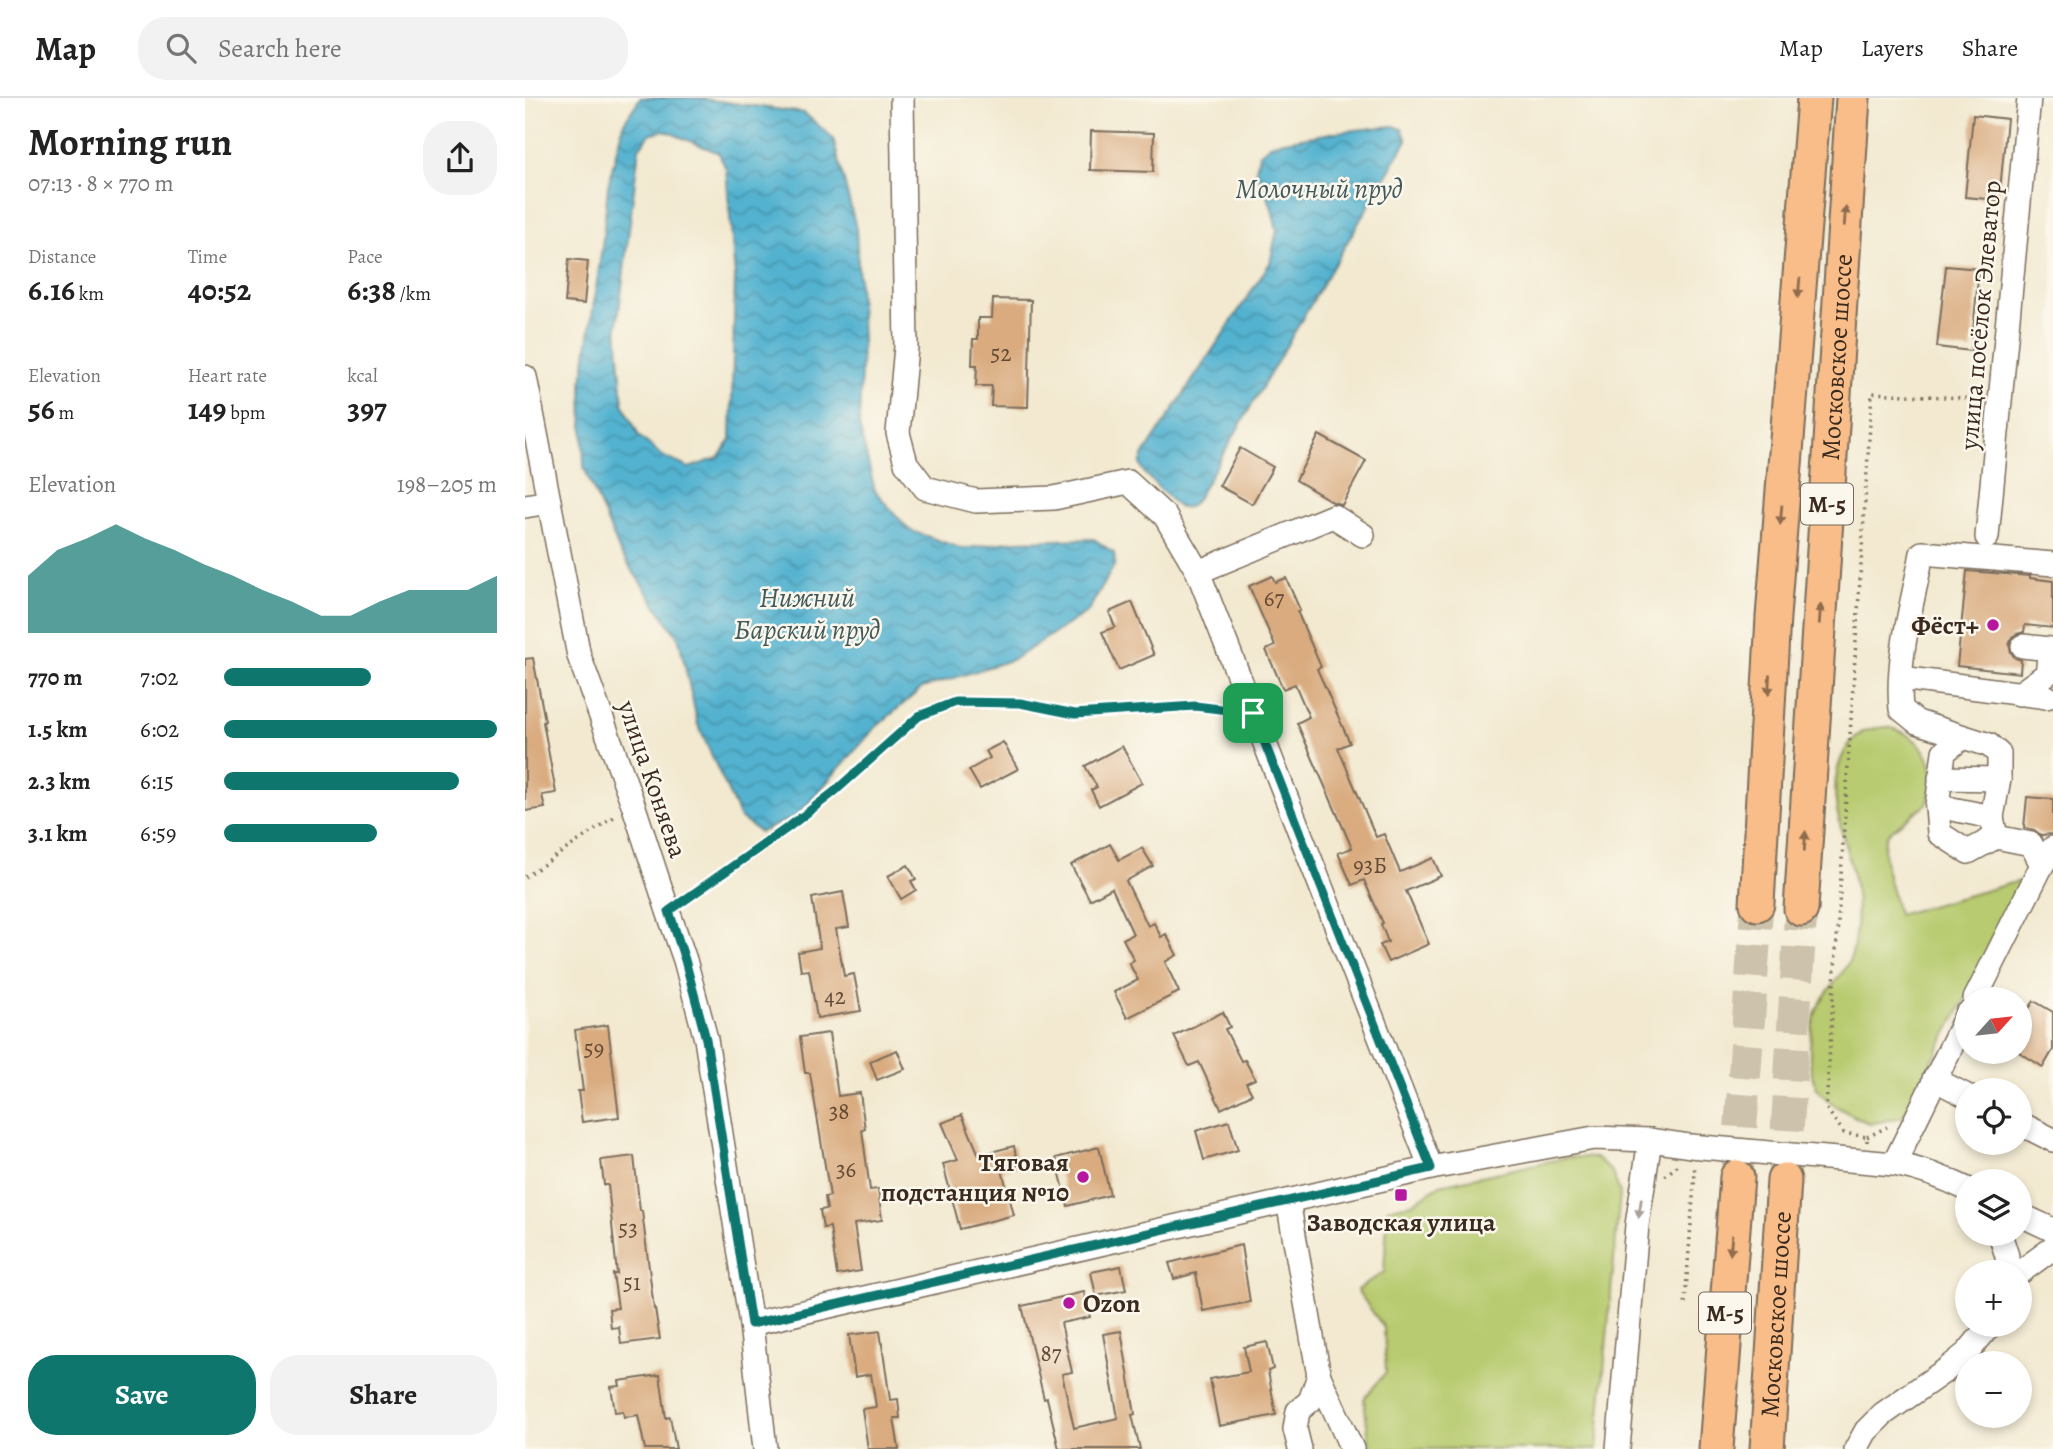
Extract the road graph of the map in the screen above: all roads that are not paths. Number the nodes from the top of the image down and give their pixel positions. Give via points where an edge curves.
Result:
1 (902, 98) edge
2 (1814, 98) edge
3 (1853, 98) edge
4 (2029, 98) edge
5 (525, 377) edge
6 (1130, 470) dead end
7 (549, 502) junction
8 (525, 506) edge
9 (1165, 516) junction
10 (1363, 535) dead end
11 (1987, 537) dead end
12 (2053, 564) edge
13 (1198, 572) junction
14 (2022, 646) dead end
15 (1901, 678) junction
16 (2019, 694) junction
17 (2047, 697) dead end
18 (1962, 738) junction
19 (1940, 778) junction
20 (1999, 779) junction
21 (1937, 806) junction
22 (1994, 827) junction
23 (2048, 856) edge
24 (1758, 904) tunnel mouth
25 (1801, 909) tunnel mouth
26 (1981, 987) edge
27 (1955, 1038) edge
28 (1934, 1079) junction
29 (1955, 1090) edge
30 (2032, 1130) edge
31 (1650, 1140) junction
32 (2053, 1140) edge
33 (1894, 1164) junction
34 (1431, 1168) junction
35 (1737, 1177) tunnel mouth
36 (1784, 1180) tunnel mouth
37 (1955, 1183) edge
38 (1288, 1201) junction
39 (2032, 1220) edge
40 (2053, 1230) edge
41 (2053, 1248) edge
42 (2032, 1263) edge
43 (751, 1324) junction
44 (1981, 1337) edge
45 (1318, 1376) junction
46 (765, 1449) edge
47 (1300, 1449) edge
48 (1352, 1449) edge
49 (1618, 1449) edge
50 (1716, 1449) edge
51 (1767, 1449) edge
52 (1856, 1449) edge

1 - 9 street via 906,347 898,433 907,463 925,488 976,501 1054,498 1128,482
2 -> 24 highway, Московское шоссе / М-5 via 1773,617
25 -> 3 highway, Московское шоссе / М-5
4 - 11 street, улица посёлок Элеватор
5 - 7 street, улица Коняева
6 - 9 street
7 - 8 street
7 - 43 street, улица Коняева via 579,656 669,911 706,1039
9 - 13 street
10 - 13 street via 1333,516
12 - 15 street via 1922,553
13 - 34 street
14 - 16 street via 2050,649 2047,674
15 - 16 street
15 - 18 street via 1901,709 1917,722
16 - 17 street
18 - 19 street via 1944,752
18 - 20 street via 1989,744 1999,754
19 - 20 street
19 - 21 street
20 - 22 street
21 - 22 street
21 - 22 street via 1939,833 1968,852
22 - 23 street
23 - 26 street
27 - 28 street
28 - 29 street
28 - 33 street
30 - 32 street
31 - 33 street
31 - 34 street via 1594,1138
31 -> 49 street via 1637,1224
33 - 37 street
34 - 38 street
35 -> 50 highway, Московское шоссе / М-5
36 - 51 highway, Московское шоссе / М-5
38 - 43 street
38 - 45 street
39 - 40 street
41 - 42 street
43 - 46 street, улица Коняева
44 - 52 street via 1968,1353 1883,1414
45 - 47 street via 1310,1401 1298,1410 1295,1429
45 - 48 street

